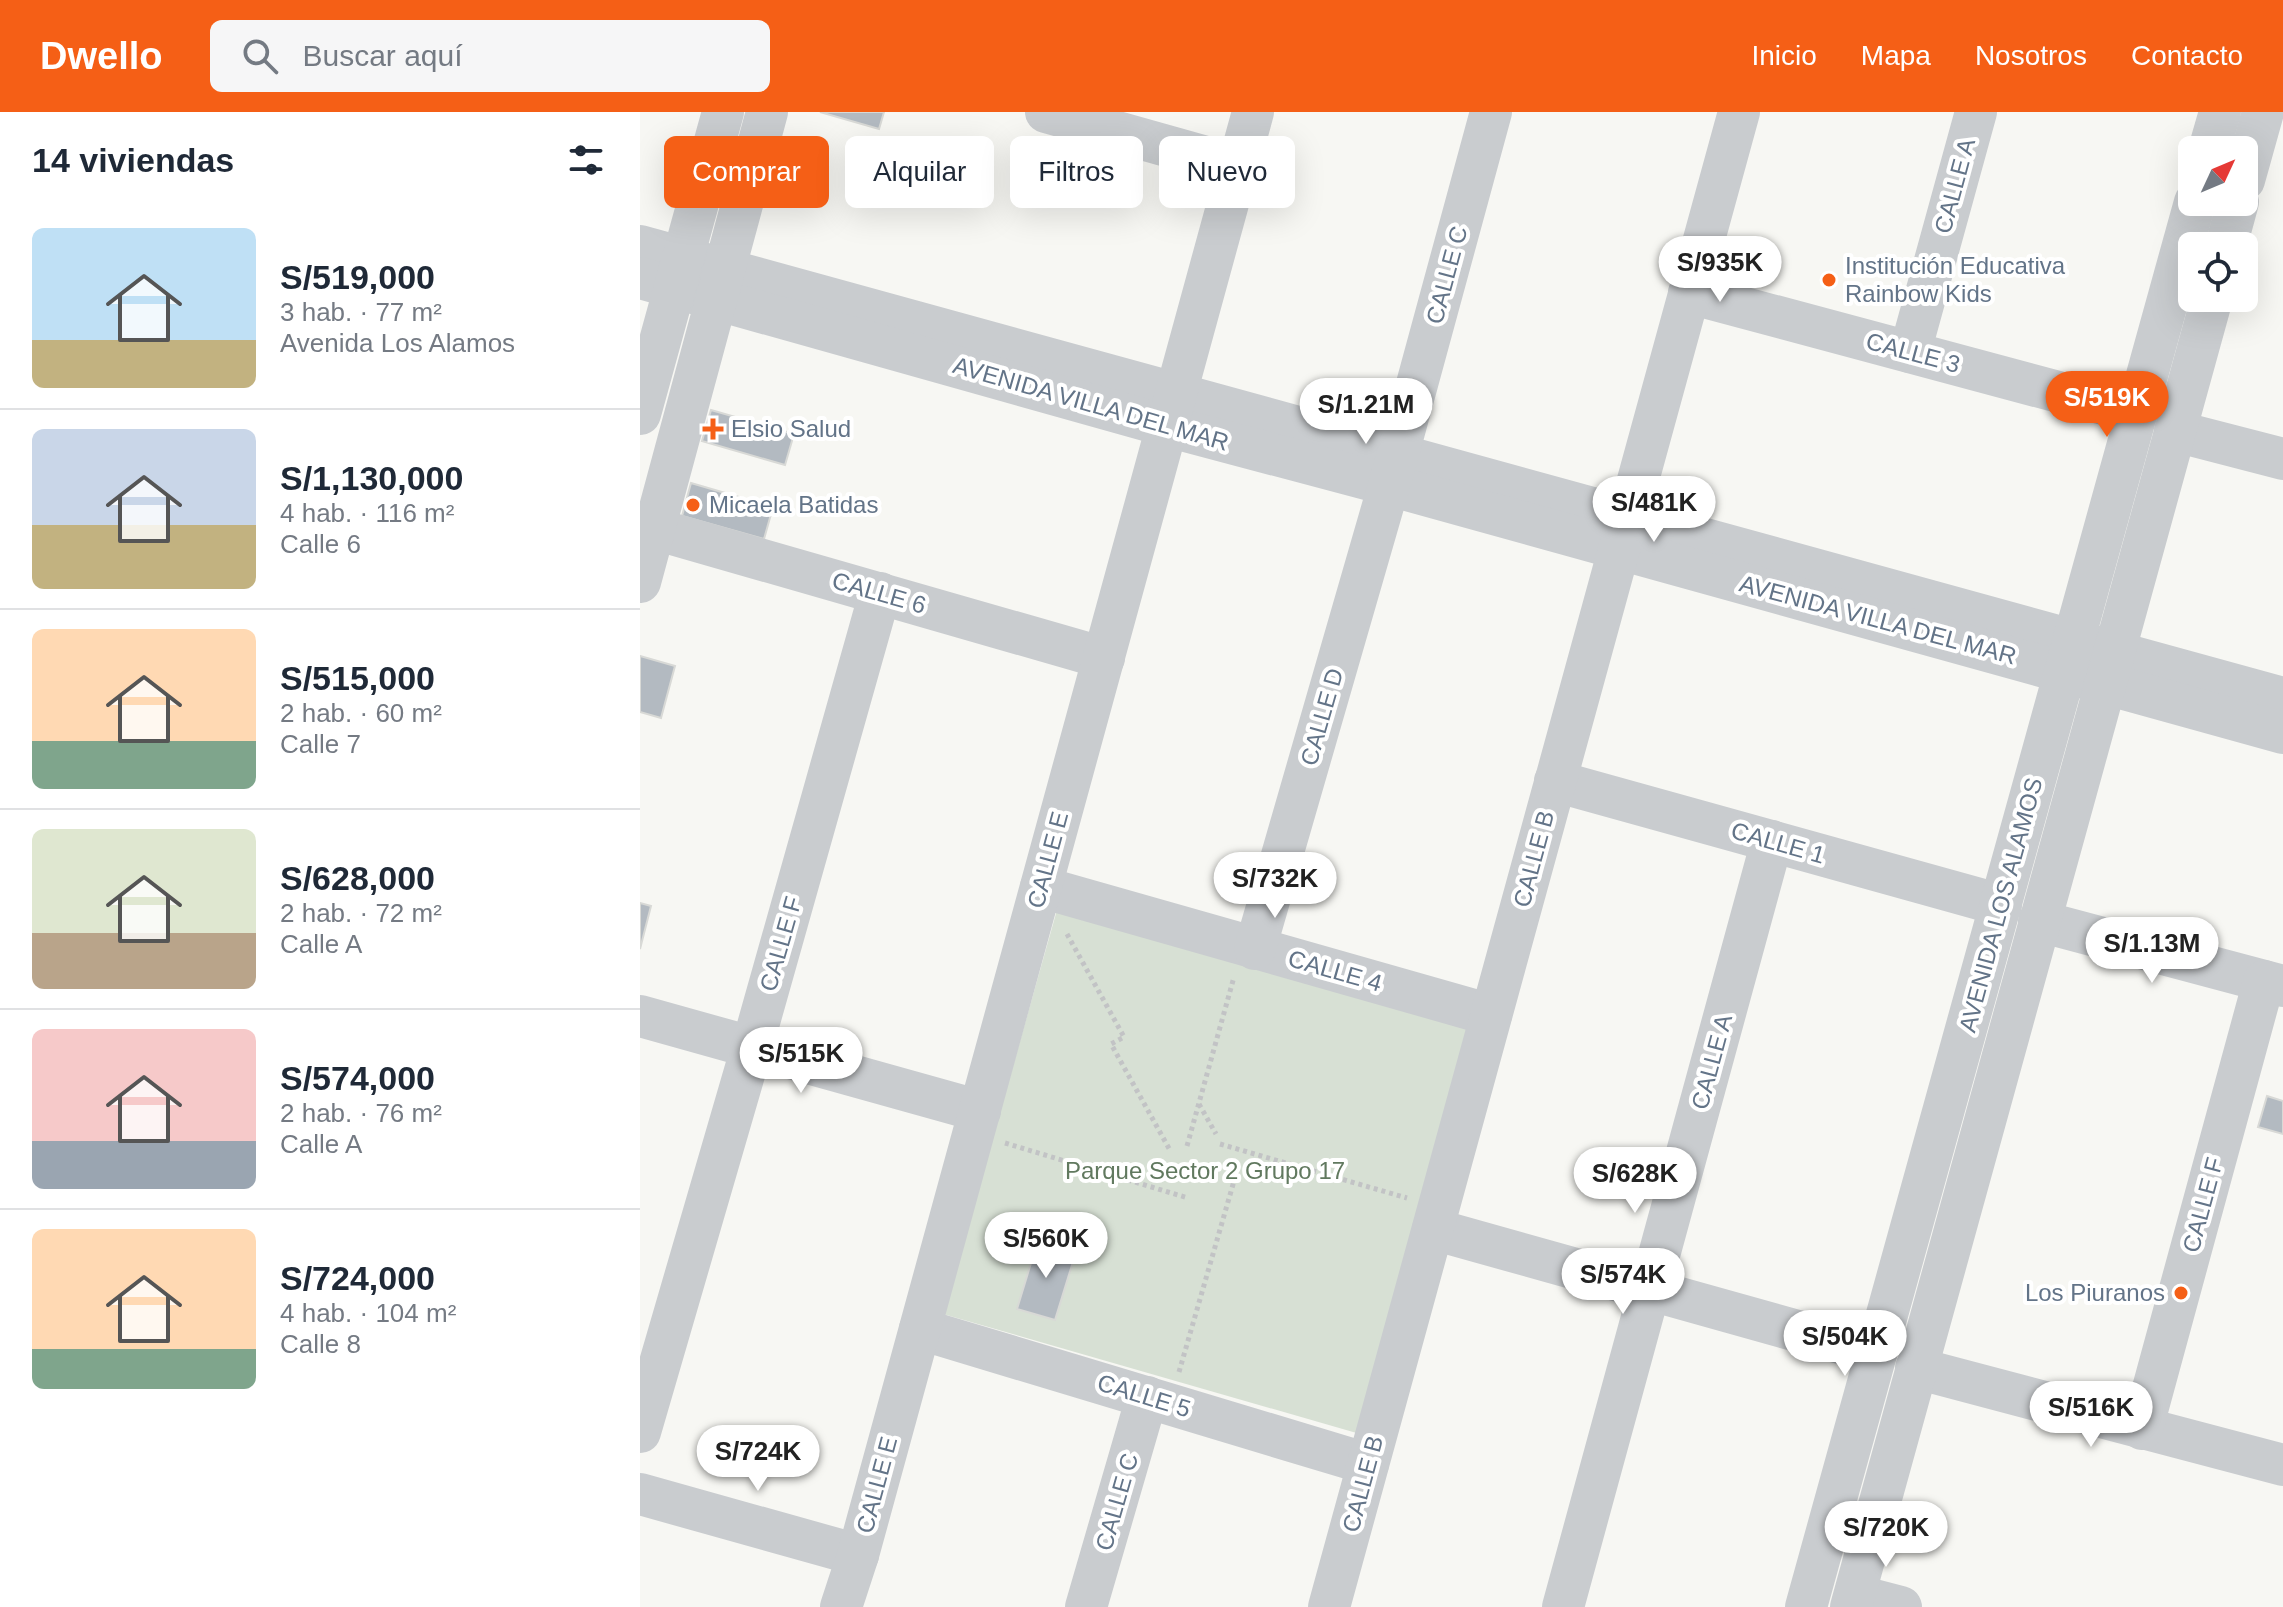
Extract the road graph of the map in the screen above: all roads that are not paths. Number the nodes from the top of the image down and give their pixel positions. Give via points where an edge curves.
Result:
1 (723, 112) edge
2 (767, 112) edge
3 (1046, 112) edge
4 (1253, 112) edge
5 (1491, 112) edge
6 (1739, 112) edge
7 (1976, 112) edge
8 (2220, 112) edge
9 (2263, 112) edge
10 (1246, 136) edge
11 (2213, 136) edge
12 (2256, 136) edge
13 (1159, 144) edge
14 (1227, 208) edge
15 (2191, 216) edge
16 (640, 246) edge
17 (666, 275) edge
18 (720, 284) junction
19 (1689, 293) junction
20 (2208, 312) edge
21 (1910, 352) junction
22 (1172, 410) junction
23 (2137, 413) junction
24 (640, 414) edge
25 (2175, 431) junction
26 (2283, 459) edge
27 (1394, 470) junction
28 (655, 529) junction
29 (1623, 533) junction
30 (640, 582) edge
31 (880, 593) junction
32 (2069, 656) junction
33 (1104, 658) junction
34 (2110, 667) junction
35 (2283, 698) edge
36 (2283, 733) edge
37 (1555, 781) junction
38 (1772, 841) junction
39 (1041, 887) junction
40 (2001, 905) junction
41 (2039, 921) junction
42 (1249, 947) junction
43 (2274, 984) edge
44 (1491, 1015) junction
45 (640, 1016) edge
46 (752, 1047) junction
47 (988, 1126) junction
48 (1436, 1218) junction
49 (1649, 1290) junction
50 (920, 1329) junction
51 (1876, 1353) junction
52 (1916, 1368) junction
53 (1158, 1400) junction
54 (2142, 1429) junction
55 (640, 1432) edge
56 (1368, 1464) junction
57 (2283, 1465) edge
58 (640, 1494) edge
59 (858, 1555) junction
60 (1853, 1601) edge
61 (841, 1607) edge
62 (1086, 1607) edge
63 (1329, 1607) edge
64 (1563, 1607) edge
65 (1806, 1607) edge
66 (1901, 1607) edge

1 - 17 street
2 - 18 street
3 - 13 street
4 - 10 street, CALLE E
5 - 27 street, CALLE C
6 - 19 street, CALLE B
7 - 21 street, CALLE A
8 - 11 street
9 - 12 street
14 - 22 street, CALLE E
15 - 23 street, AVENIDA LOS ALAMOS
16 - 17 street, AVENIDA VILLA DEL MAR
17 - 18 street, AVENIDA VILLA DEL MAR
17 - 24 street
18 - 22 street, AVENIDA VILLA DEL MAR
18 - 28 street
19 - 21 street, CALLE 3
19 - 29 street, CALLE B
20 - 25 street, AVENIDA LOS ALAMOS
21 - 23 street, CALLE 3
22 - 27 street, AVENIDA VILLA DEL MAR
22 - 33 street, CALLE E
23 - 32 street, AVENIDA LOS ALAMOS
25 - 26 street
25 - 34 street, AVENIDA LOS ALAMOS
27 - 29 street, AVENIDA VILLA DEL MAR
27 - 42 street, CALLE D
28 - 30 street
28 - 31 street, CALLE 6
29 - 32 street, AVENIDA VILLA DEL MAR
29 - 37 street, CALLE B
31 - 33 street, CALLE 6
31 - 46 street, CALLE F
32 - 34 street, AVENIDA VILLA DEL MAR
32 - 40 street, AVENIDA LOS ALAMOS
33 - 39 street, CALLE E
34 - 35 street, AVENIDA VILLA DEL MAR
34 - 36 street, AVENIDA VILLA DEL MAR
34 - 41 street, AVENIDA LOS ALAMOS
37 - 38 street, CALLE 1
37 - 44 street, CALLE B
38 - 40 street, CALLE 1
38 - 49 street, CALLE A
39 - 42 street, CALLE 4
39 - 47 street, CALLE E
40 - 51 street, AVENIDA LOS ALAMOS
41 - 43 street
41 - 52 street, AVENIDA LOS ALAMOS
42 - 44 street, CALLE 4
43 - 54 street, CALLE F
44 - 48 street, CALLE B
45 - 46 street
46 - 47 street
46 - 55 street, CALLE F
47 - 50 street, CALLE E
48 - 49 street
48 - 56 street, CALLE B
49 - 51 street
49 - 64 street, CALLE A
50 - 53 street, CALLE 5
50 - 59 street, CALLE E
51 - 65 street, AVENIDA LOS ALAMOS
52 - 54 street
52 - 60 street, AVENIDA LOS ALAMOS
53 - 56 street, CALLE 5
53 - 62 street, CALLE C
54 - 57 street
56 - 63 street, CALLE B
58 - 59 street
59 - 61 street, CALLE E
60 - 66 street

